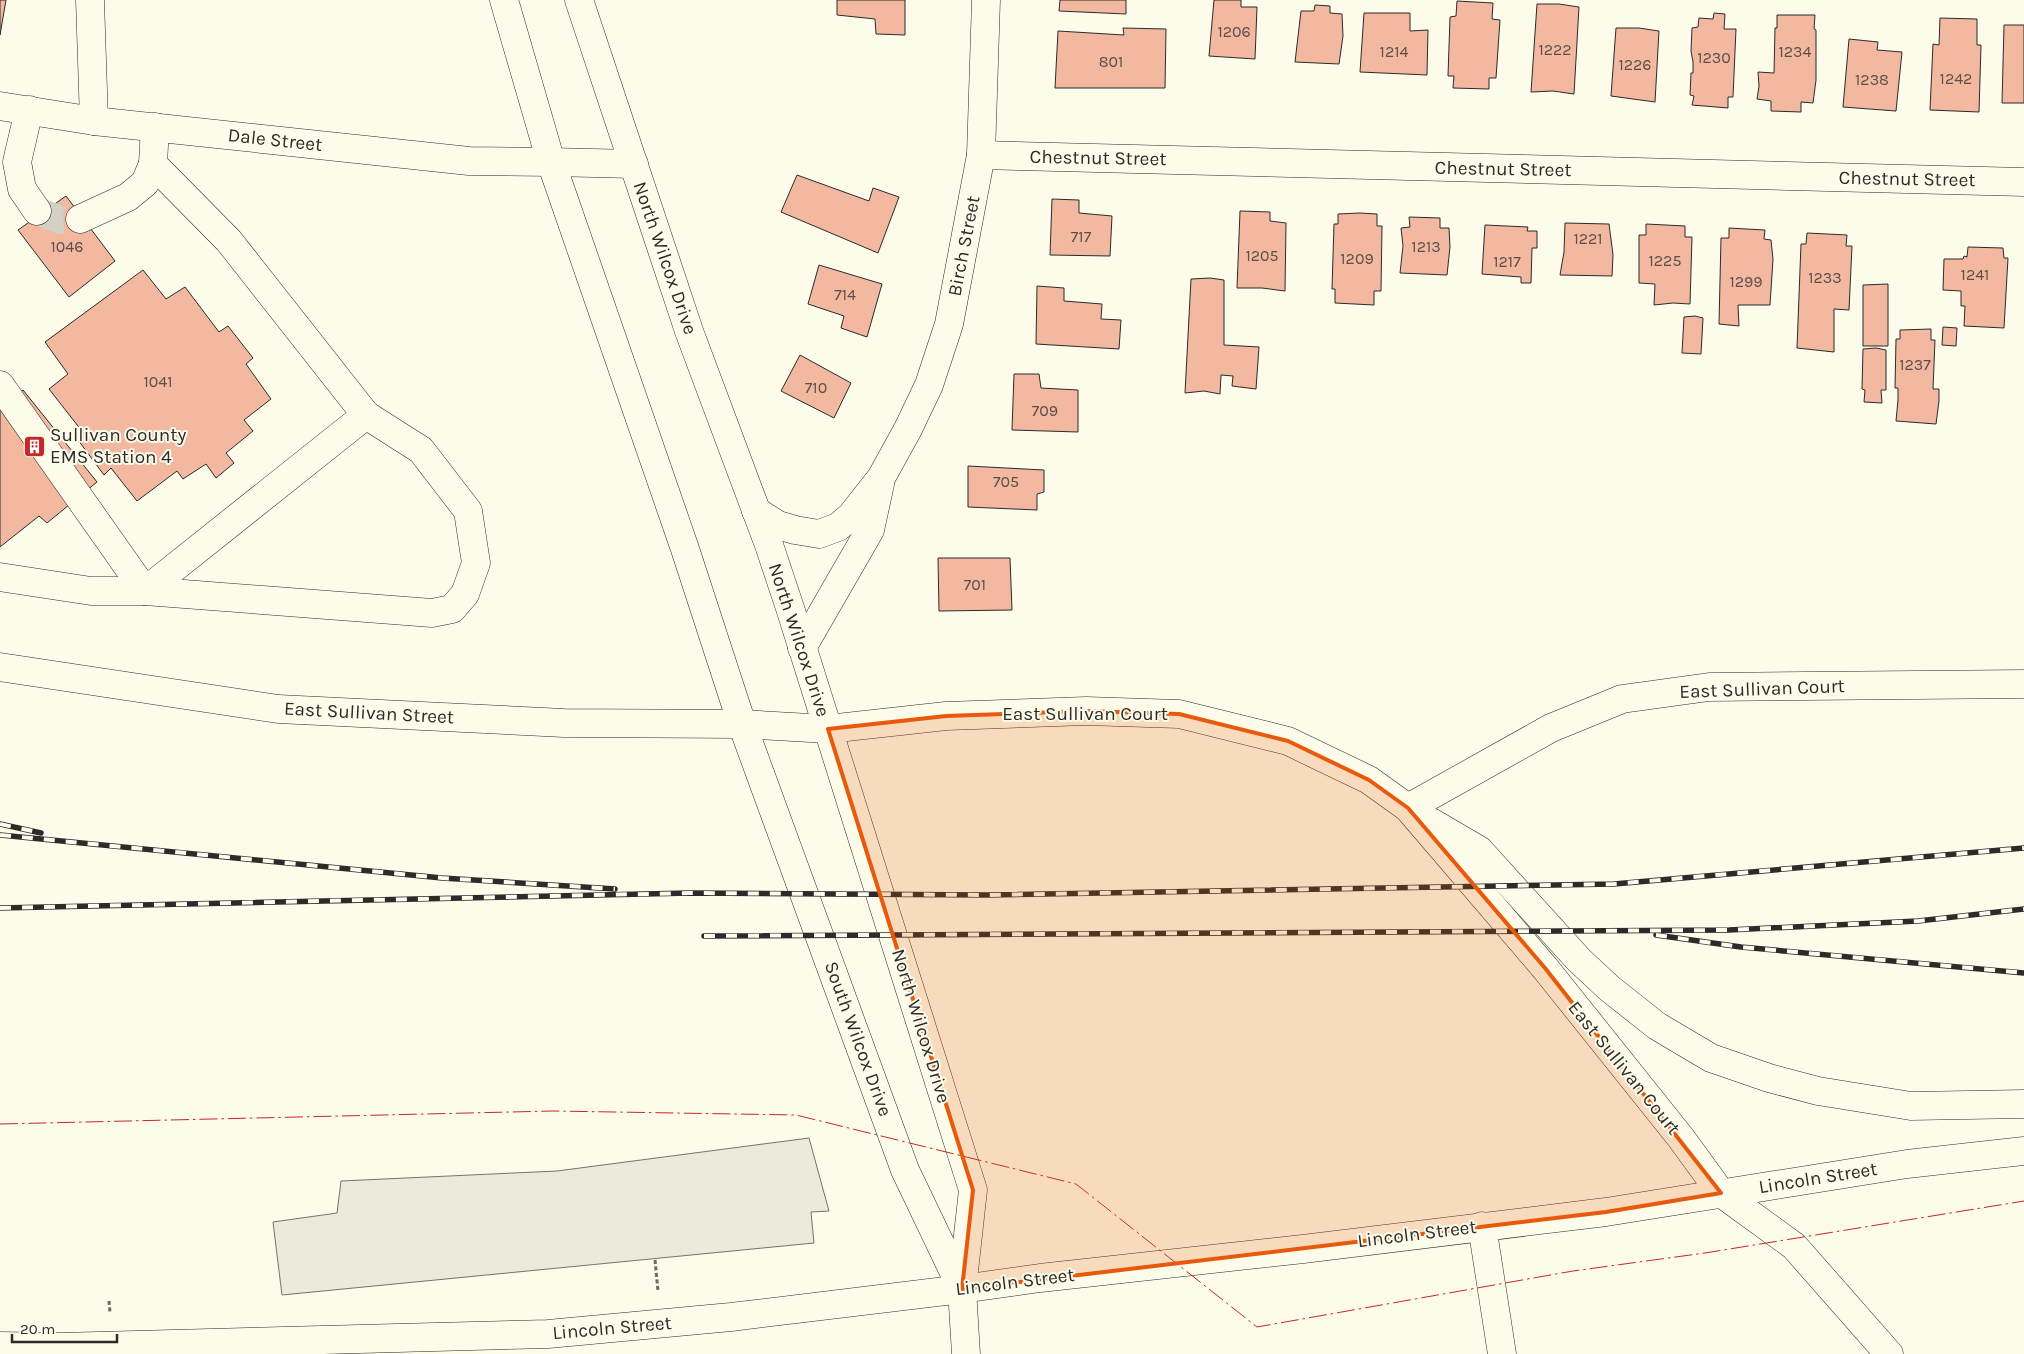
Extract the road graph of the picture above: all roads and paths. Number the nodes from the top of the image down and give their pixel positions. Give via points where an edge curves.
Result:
1 (90, 0) edge
2 (504, 0) edge
3 (579, 0) edge
4 (986, 0) edge
5 (0, 106) edge
6 (28, 110) junction
7 (94, 121) junction
8 (154, 127) junction
9 (981, 156) junction
10 (551, 162) junction
11 (152, 164) junction
12 (634, 164) junction
13 (2024, 182) edge
14 (37, 212) tunnel mouth
15 (80, 219) tunnel mouth
16 (0, 385) edge
17 (366, 415) junction
18 (881, 478) junction
19 (756, 511) junction
20 (0, 577) edge
21 (145, 591) junction
22 (802, 648) junction
23 (0, 667) edge
24 (2024, 684) edge
25 (742, 724) junction
26 (828, 729) junction
27 (1408, 808) junction
28 (2024, 1104) edge
29 (2024, 1151) edge
30 (1722, 1193) junction
31 (1482, 1226) junction
32 (962, 1289) junction
33 (0, 1346) edge
34 (60, 1351) edge
35 (966, 1354) edge
36 (1502, 1354) edge
37 (1889, 1354) edge

1 - 7 main road
2 - 10 main road
3 - 12 main road, North Wilcox Drive
4 - 9 main road, Birch Street
5 - 6 main road, Dale Street
6 - 7 main road, Dale Street
6 - 14 main road via 17,162 22,188
7 - 8 main road, Dale Street
8 - 10 main road, Dale Street via 469,161
8 - 11 main road
9 - 13 main road, Chestnut Street
9 - 18 main road, Birch Street via 949,324 928,385
10 - 12 main road, Dale Street
10 - 25 main road
11 - 15 main road via 145,183 128,198
11 - 17 main road via 230,241
12 - 19 main road, North Wilcox Drive via 689,331
16 - 21 main road
17 - 21 main road
17 - 21 main road via 421,450 468,511 476,563 465,594 452,609 432,612
18 - 19 main road, Birch Street via 851,516 838,527 819,534 778,525
18 - 22 main road, Birch Street via 870,530
19 - 22 main road, North Wilcox Drive
20 - 21 main road via 91,591
22 - 26 main road, North Wilcox Drive
23 - 25 main road, East Sullivan Street via 278,709 564,723
24 - 27 main road, East Sullivan Court via 1709,687 1622,699 1551,728
25 - 26 main road, East Sullivan Court
25 - 32 main road, South Wilcox Drive via 905,1170
26 - 27 main road, East Sullivan Court via 946,716 1086,711 1179,714 1288,741 1370,780
26 - 32 main road, North Wilcox Drive via 973,1190
27 - 28 main road via 1479,850 1591,971 1657,1026 1711,1058 1818,1091 1911,1106
27 - 30 main road, East Sullivan Court via 1551,976
29 - 30 main road, Lincoln Street via 1907,1164
30 - 31 main road, Lincoln Street via 1606,1212
30 - 37 main road, East Sullivan Court via 1794,1246
31 - 32 main road, Lincoln Street
31 - 36 main road
32 - 34 main road, Lincoln Street via 731,1317 548,1334
32 - 35 main road, South Wilcox Drive
33 - 34 main road, Lincoln Street

